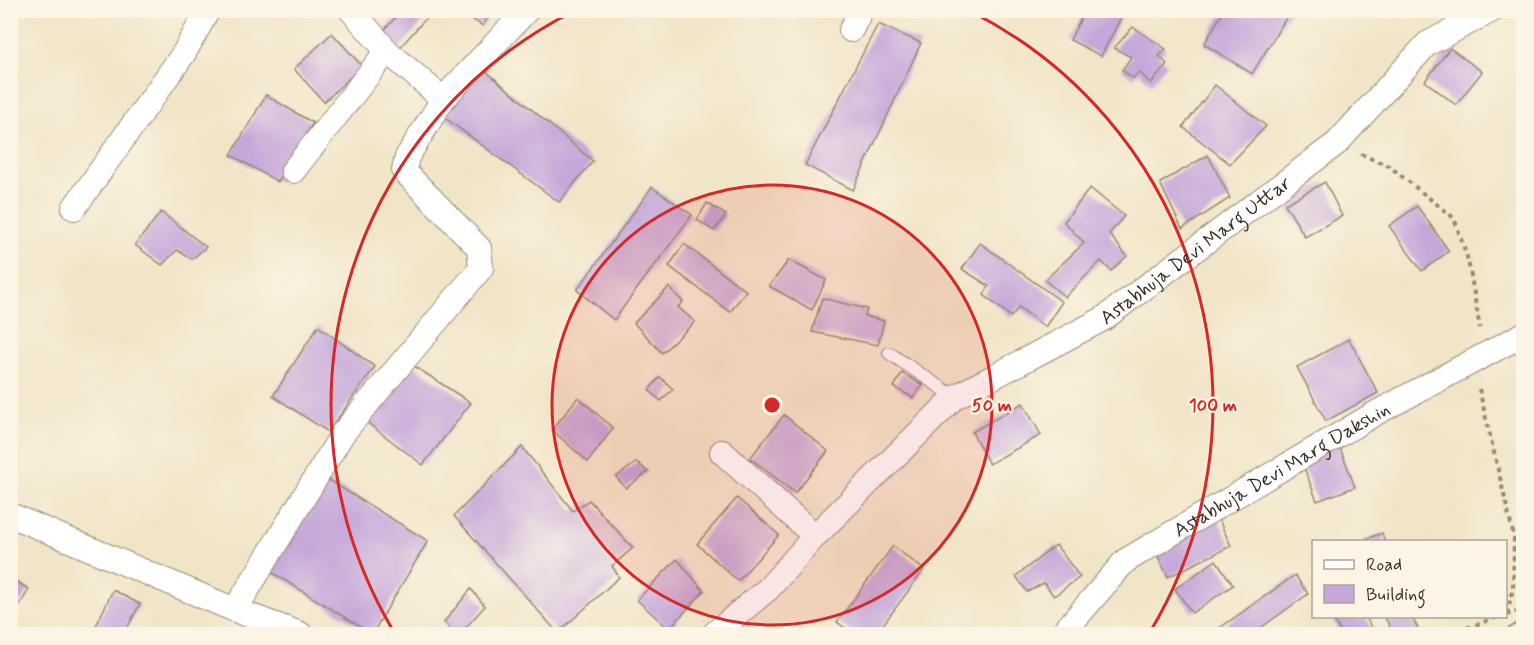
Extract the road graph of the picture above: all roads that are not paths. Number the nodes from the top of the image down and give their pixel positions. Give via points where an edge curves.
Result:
1 (208, 10) edge
2 (351, 10) edge
3 (527, 10) edge
4 (1492, 10) edge
5 (387, 51) junction
6 (443, 99) junction
7 (293, 171) dead end
8 (74, 208) dead end
9 (1524, 334) edge
10 (889, 353) dead end
11 (955, 397) junction
12 (722, 452) dead end
13 (10, 515) edge
14 (815, 536) junction
15 (235, 610) junction
16 (300, 634) edge
17 (714, 634) edge
18 (1062, 634) edge

1 - 8 street via 184,53
2 - 5 street
3 - 6 street
4 - 11 street, Astabhuja Devi Marg Uttar via 1427,44 1337,143 1103,319
5 - 6 street
5 - 7 street
6 - 15 street via 407,157 404,171 479,248 481,268 343,434
9 - 18 street, Astabhuja Devi Marg Dakshin via 1376,413 1125,561
10 - 11 lane
11 - 14 street, Astabhuja Devi Marg Uttar
12 - 14 street
13 - 15 street
14 - 17 street, Astabhuja Devi Marg Uttar via 769,588
15 - 16 street

